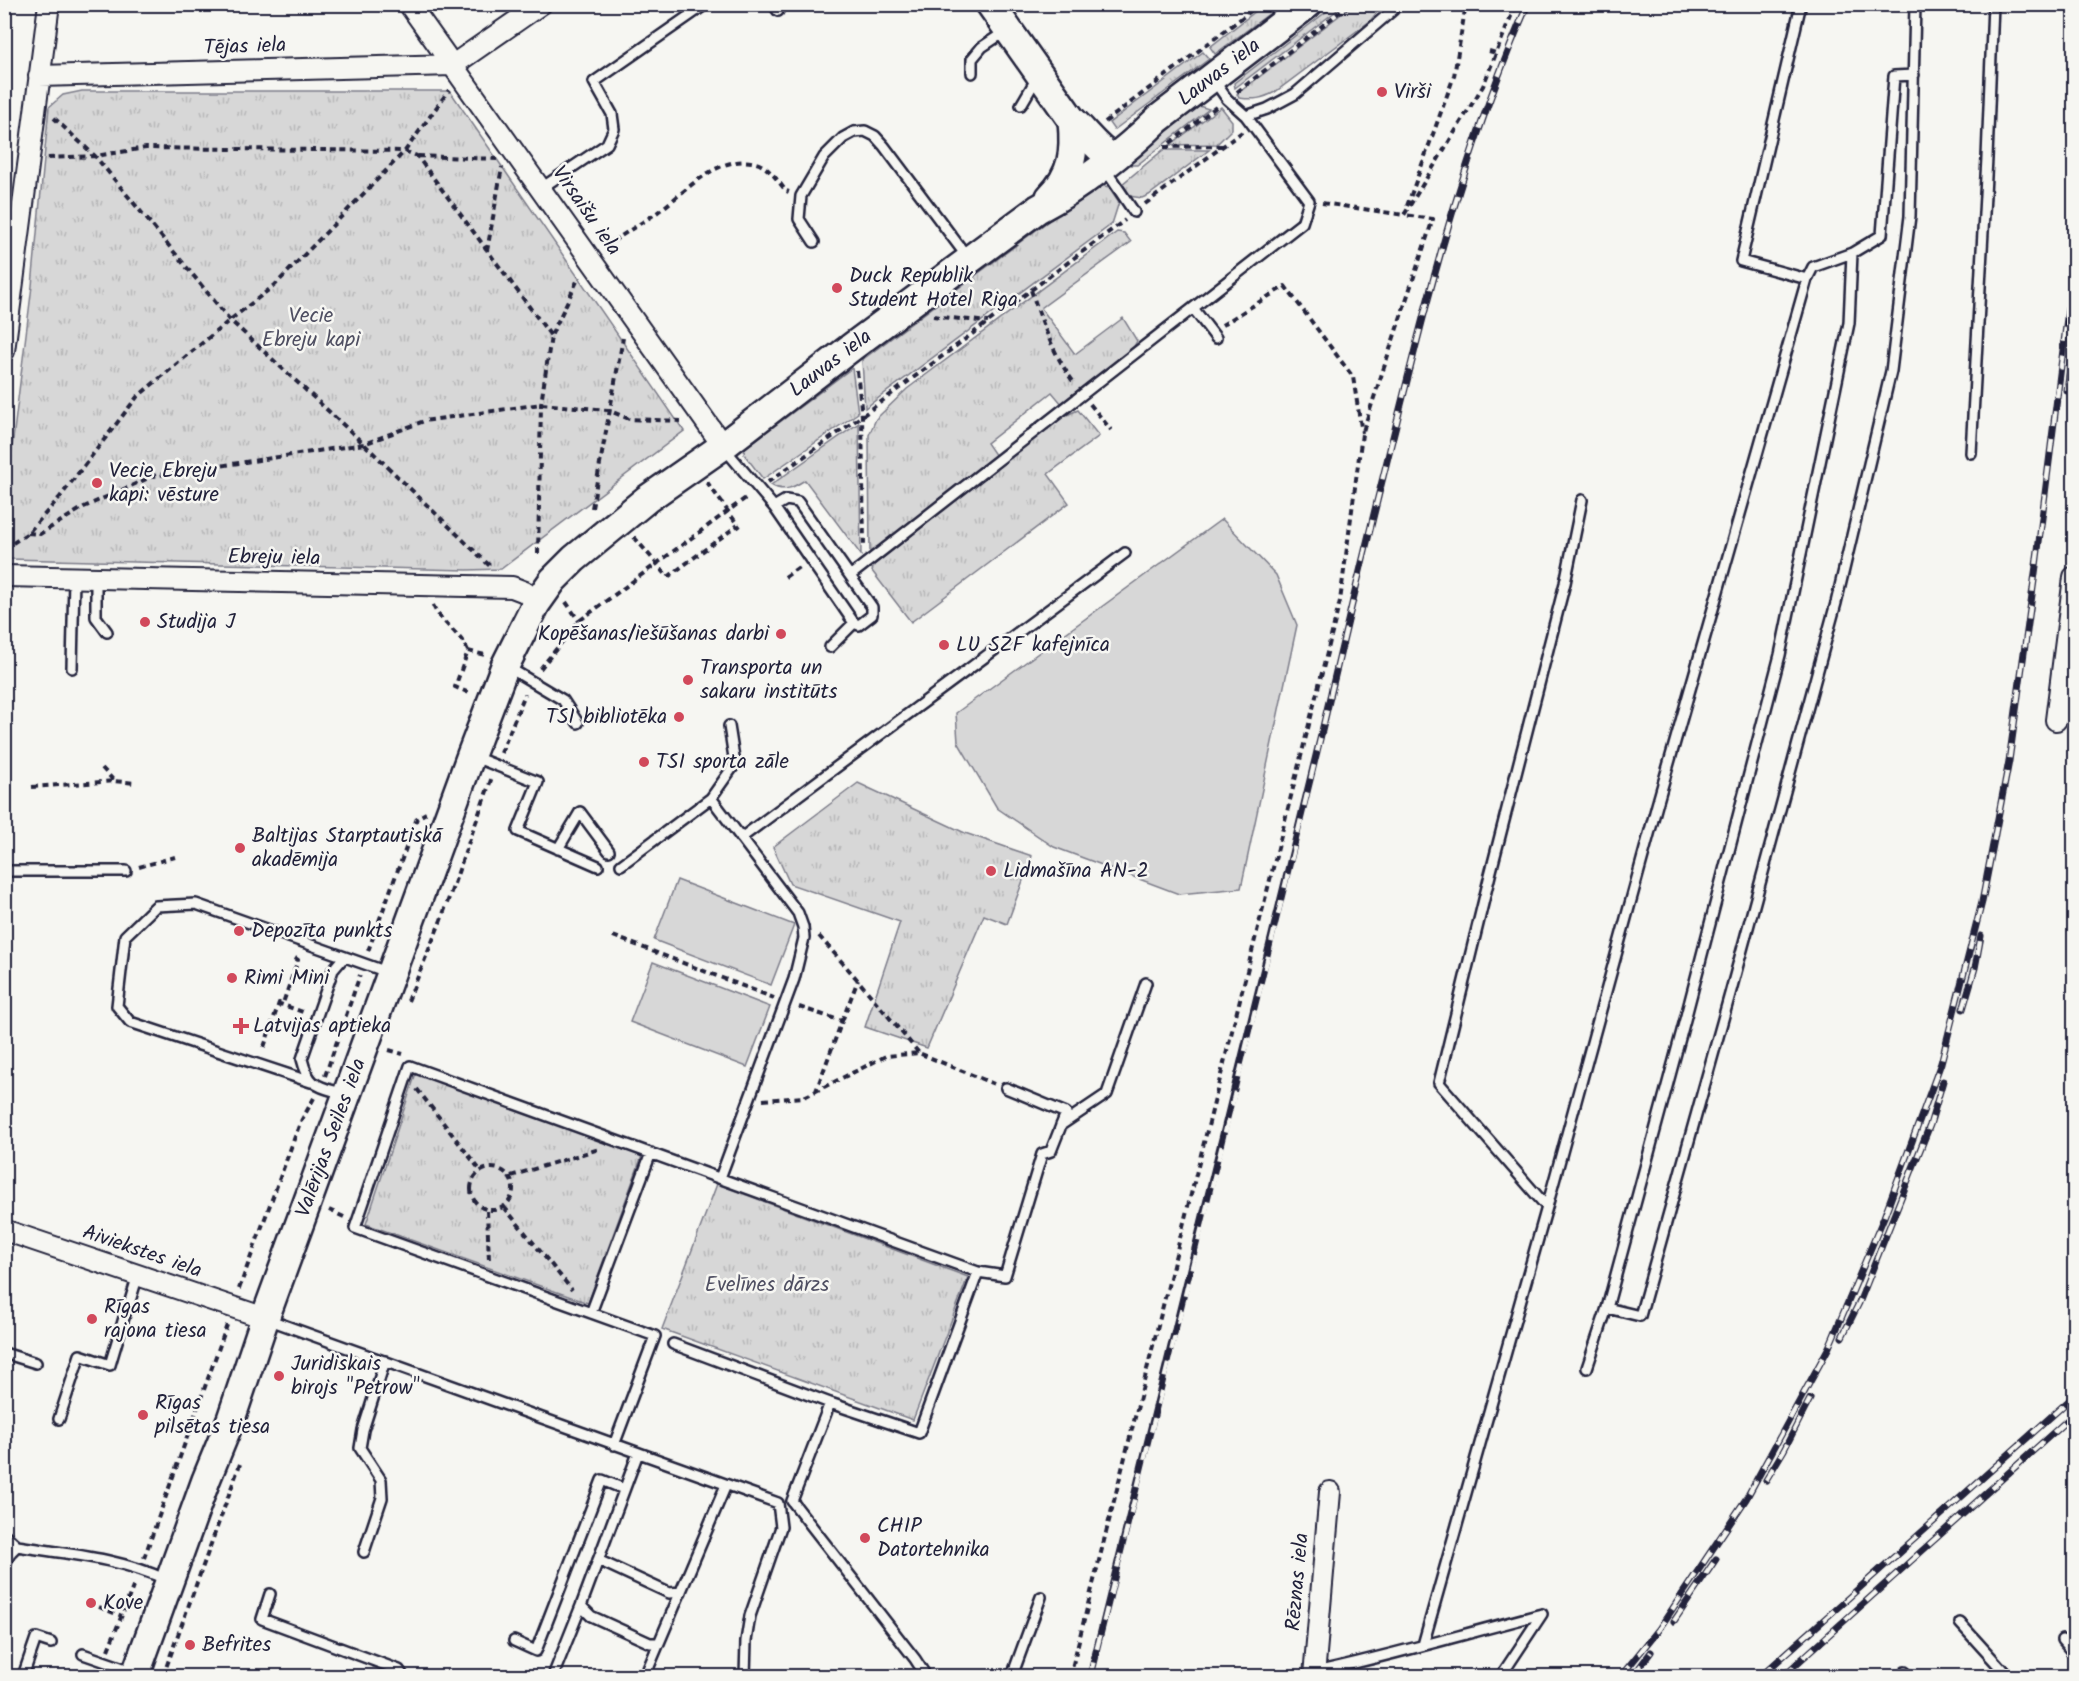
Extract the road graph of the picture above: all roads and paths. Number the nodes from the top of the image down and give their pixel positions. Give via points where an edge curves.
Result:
1 (49, 4) edge
2 (409, 4) edge
3 (706, 4) edge
4 (990, 4) edge
5 (1260, 4) edge
6 (1308, 4) edge
7 (1395, 4) edge
8 (1466, 4) edge
9 (1516, 4) edge
10 (1800, 4) edge
11 (1915, 4) edge
12 (1993, 4) edge
13 (539, 5) edge
14 (1008, 29) junction
15 (1489, 51) dead end
16 (1496, 53) junction
17 (453, 65) junction
18 (972, 73) dead end
19 (1039, 73) junction
20 (1914, 75) junction
21 (39, 76) junction
22 (1212, 78) junction
23 (451, 87) dead end
24 (36, 101) junction
25 (1021, 105) dead end
26 (1072, 120) junction
27 (1249, 120) junction
28 (1099, 127) dead end
29 (1224, 146) junction
30 (1164, 147) dead end
31 (405, 151) junction
32 (95, 156) junction
33 (417, 156) junction
34 (1112, 158) junction
35 (29, 159) junction
36 (540, 189) junction
37 (801, 196) junction
38 (1309, 201) junction
39 (1038, 209) junction
40 (1134, 212) junction
41 (1404, 215) junction
42 (814, 242) dead end
43 (487, 252) junction
44 (1852, 253) junction
45 (969, 260) junction
46 (585, 263) junction
47 (1807, 279) junction
48 (1031, 290) junction
49 (854, 301) dead end
50 (859, 308) dead end
51 (1193, 308) junction
52 (902, 310) junction
53 (230, 320) junction
54 (989, 322) junction
55 (625, 328) dead end
56 (1213, 335) joint
57 (551, 336) junction
58 (854, 346) junction
59 (4, 351) edge
60 (1082, 395) junction
61 (541, 404) junction
62 (608, 410) junction
63 (862, 416) junction
64 (689, 417) dead end
65 (1111, 430) dead end
66 (1362, 434) junction
67 (364, 444) junction
68 (723, 446) junction
69 (1971, 453) dead end
70 (758, 489) junction
71 (1582, 500) dead end
72 (774, 507) junction
73 (592, 508) dead end
74 (728, 511) junction
75 (620, 520) junction
76 (28, 533) junction
77 (4, 549) edge
78 (1125, 553) dead end
79 (538, 554) dead end
80 (480, 557) dead end
81 (657, 564) junction
82 (865, 565) junction
83 (851, 575) junction
84 (4, 576) edge
85 (2074, 577) edge
86 (74, 578) junction
87 (96, 578) junction
88 (430, 586) junction
89 (536, 604) junction
90 (854, 623) junction
91 (107, 632) dead end
92 (830, 647) dead end
93 (468, 651) junction
94 (496, 661) junction
95 (72, 668) dead end
96 (531, 682) junction
97 (472, 694) dead end
98 (2056, 720) dead end
99 (578, 723) dead end
100 (729, 726) dead end
101 (471, 755) junction
102 (496, 765) junction
103 (102, 768) dead end
104 (114, 781) junction
105 (136, 783) dead end
106 (32, 787) dead end
107 (711, 798) junction
108 (429, 811) dead end
109 (741, 838) junction
110 (558, 849) junction
111 (609, 851) dead end
112 (176, 857) dead end
113 (621, 865) dead end
114 (598, 866) dead end
115 (4, 871) edge
116 (126, 871) joint
117 (798, 913) junction
118 (613, 936) dead end
119 (344, 957) junction
120 (295, 958) dead end
121 (364, 964) junction
122 (392, 973) junction
123 (858, 980) junction
124 (1146, 983) dead end
125 (408, 1002) dead end
126 (785, 1002) junction
127 (278, 1003) junction
128 (290, 1007) dead end
129 (842, 1021) junction
130 (392, 1042) dead end
131 (264, 1047) dead end
132 (390, 1050) junction
133 (919, 1053) junction
134 (385, 1060) dead end
135 (410, 1066) junction
136 (311, 1082) junction
137 (321, 1086) junction
138 (1006, 1088) joint
139 (816, 1091) junction
140 (346, 1095) junction
141 (750, 1101) junction
142 (1061, 1125) junction
143 (621, 1142) junction
144 (651, 1153) junction
145 (480, 1170) junction
146 (511, 1176) junction
147 (720, 1178) junction
148 (331, 1202) dead end
149 (504, 1207) junction
150 (1547, 1207) junction
151 (487, 1211) junction
152 (324, 1220) dead end
153 (4, 1230) edge
154 (978, 1272) junction
155 (138, 1275) junction
156 (490, 1277) junction
157 (130, 1301) dead end
158 (232, 1308) junction
159 (1607, 1308) junction
160 (126, 1311) dead end
161 (591, 1313) junction
162 (265, 1318) junction
163 (673, 1344) dead end
164 (4, 1353) edge
165 (385, 1361) junction
166 (36, 1363) dead end
167 (1587, 1368) dead end
168 (830, 1403) junction
169 (59, 1419) dead end
170 (614, 1445) junction
171 (638, 1454) junction
172 (243, 1456) dead end
173 (726, 1485) junction
174 (624, 1489) junction
175 (1330, 1492) dead end
176 (792, 1501) junction
177 (778, 1503) junction
178 (4, 1534) edge
179 (17, 1546) junction
180 (364, 1552) dead end
181 (598, 1560) junction
182 (4, 1565) edge
183 (140, 1570) junction
184 (170, 1581) junction
185 (681, 1592) junction
186 (270, 1594) dead end
187 (1041, 1597) dead end
188 (582, 1606) junction
189 (99, 1607) dead end
190 (122, 1616) junction
191 (1960, 1623) dead end
192 (2062, 1640) dead end
193 (514, 1641) dead end
194 (51, 1643) dead end
195 (659, 1643) junction
196 (1423, 1645) junction
197 (83, 1654) dead end
198 (2074, 1654) edge
199 (104, 1660) junction
200 (136, 1674) edge
201 (1314, 1674) edge
202 (23, 1677) edge
203 (163, 1677) edge
204 (403, 1677) edge
205 (553, 1677) edge
206 (645, 1677) edge
207 (746, 1677) edge
208 (926, 1677) edge
209 (1012, 1677) edge
210 (1070, 1677) edge
211 (1501, 1677) edge
212 (2008, 1677) edge

1 - 21 street
2 - 17 street, Virsaišu iela
3 - 36 lane via 594,82 612,114 614,129 607,144
4 - 14 street
5 - 28 path
6 - 22 street, Lauvas iela
7 - 27 lane via 1393,10 1295,94
8 - 41 path via 1454,76
9 - 16 path
10 - 47 lane via 1741,261
11 - 20 lane
12 - 69 lane
13 - 17 street
14 - 18 lane via 972,59
14 - 19 street
15 - 16 path
16 - 41 path via 1483,86
17 - 21 street, Tējas iela
17 - 36 street, Virsaišu iela
19 - 25 lane
19 - 26 street
20 - 44 lane via 1894,76 1882,236
20 - 159 lane via 1910,216 1891,371 1836,603 1640,1316
21 - 24 street
22 - 27 lane
22 - 34 street, Lauvas iela
23 - 31 path
24 - 32 path
24 - 35 street
26 - 34 street via 1098,149
26 - 39 street via 1072,160 1062,184
27 - 29 path
27 - 38 lane
29 - 30 path
29 - 40 path
31 - 32 path via 146,148
31 - 33 path
31 - 53 path via 275,285
32 - 35 path
32 - 53 path
33 - 43 path
33 - 43 path via 503,159
34 - 39 street, Lauvas iela via 1062,197
34 - 40 lane via 1107,172
35 - 59 street
36 - 46 street, Virsaišu iela
37 - 42 lane via 800,219
37 - 45 lane via 824,158 843,138 866,131 884,147
37 - 46 path via 786,191 757,163 740,161 724,165
38 - 41 path
38 - 51 lane via 1302,223
39 - 45 street, Lauvas iela
40 - 48 path
41 - 66 path via 1432,219
43 - 57 path
44 - 47 lane via 1813,267
44 - 159 lane via 1849,324 1780,655
45 - 52 street, Lauvas iela
46 - 57 path
46 - 68 street, Virsaišu iela
47 - 150 lane
48 - 54 path
48 - 60 path via 1058,358
49 - 50 path
51 - 56 lane
51 - 60 lane
52 - 54 path via 915,315
52 - 58 street, Lauvas iela
53 - 67 path
53 - 76 path via 137,397
54 - 63 path
55 - 62 path
56 - 66 path via 1285,286 1353,377
57 - 61 path
58 - 63 path
58 - 68 street, Lauvas iela
60 - 65 path
60 - 82 lane
61 - 62 path
61 - 67 path via 424,421
61 - 79 path
62 - 64 path via 629,419 680,421
62 - 73 path
63 - 70 path
63 - 82 path
66 - 210 path via 1340,601
67 - 76 path via 153,476 84,507 40,534
67 - 80 path
68 - 70 lane
68 - 75 street, Lauvas iela
70 - 72 lane
70 - 74 path
71 - 150 lane via 1565,583 1439,1083
72 - 83 lane via 786,500 798,502
72 - 90 lane
74 - 81 path
74 - 81 path via 739,526 668,577
75 - 81 path
75 - 89 street, Lauvas iela via 553,580
76 - 77 path
78 - 109 lane
81 - 96 path via 579,621
82 - 83 lane
83 - 90 lane via 872,607 872,615 859,625
84 - 86 street, Ebreju iela
85 - 98 street
86 - 87 street, Ebreju iela
86 - 95 lane
87 - 88 street, Ebreju iela
87 - 91 lane via 96,617
88 - 89 street, Ebreju iela via 512,587 525,592
88 - 93 path via 436,612
89 - 94 street, Valērijas Seiles iela
90 - 92 lane
93 - 94 path
93 - 97 path via 455,687
94 - 96 lane
94 - 101 street, Valērijas Seiles iela
96 - 99 lane via 563,700
96 - 102 path
100 - 107 lane via 735,764
101 - 102 lane
101 - 122 street, Valērijas Seiles iela
102 - 110 lane via 538,782 518,831
102 - 125 path
103 - 104 path
104 - 105 path
104 - 106 path
107 - 109 lane
107 - 113 lane
108 - 121 path via 417,818
109 - 117 lane
110 - 111 lane via 580,812
110 - 114 lane
112 - 116 path
115 - 116 lane
117 - 123 path
117 - 126 lane via 804,938
118 - 126 path
119 - 121 lane
119 - 136 lane via 333,970 302,1059
119 - 136 lane via 196,904 156,906 125,936 117,1006 130,1022
120 - 127 path via 298,960 283,1004
121 - 122 lane
121 - 137 path
122 - 140 street, Valērijas Seiles iela
123 - 129 path
123 - 133 path
124 - 142 lane via 1107,1094
126 - 129 path
126 - 141 lane
127 - 128 path
127 - 131 path
129 - 139 path
130 - 132 path
132 - 134 path
132 - 135 path via 403,1054
133 - 138 path
133 - 139 path via 886,1056
135 - 143 lane
135 - 145 path via 417,1090
135 - 156 lane via 355,1228
136 - 137 lane
137 - 140 lane
137 - 158 path via 300,1123
138 - 142 lane via 1066,1113
139 - 141 path via 804,1097
140 - 162 street, Valērijas Seiles iela
141 - 147 lane
142 - 154 lane via 1051,1151 1042,1154 1005,1276
143 - 144 lane
143 - 146 path
144 - 147 lane
144 - 161 lane
145 - 146 path via 497,1167
145 - 151 path via 470,1184 473,1201
146 - 149 path via 514,1194
147 - 154 lane
148 - 152 path
149 - 151 path
149 - 161 path
150 - 196 lane
151 - 156 path
153 - 155 street, Aiviekstes iela
154 - 168 lane via 919,1433
155 - 157 lane
155 - 158 street, Aiviekstes iela
156 - 161 lane
158 - 162 street, Aiviekstes iela
158 - 183 path
159 - 167 lane
160 - 169 lane via 110,1365 80,1355
161 - 170 lane via 655,1336
162 - 165 lane
162 - 184 street, Valērijas Seiles iela
163 - 168 lane
164 - 166 lane
165 - 170 lane
165 - 180 lane via 360,1448 381,1479 382,1498
168 - 176 lane
170 - 171 lane
171 - 173 lane
171 - 174 lane
172 - 203 path
173 - 177 lane
173 - 185 lane
174 - 181 lane
174 - 193 lane via 602,1480 536,1651
175 - 201 street, Rēznas iela
176 - 177 lane
176 - 208 lane
177 - 207 lane via 781,1527 750,1616
178 - 179 lane
179 - 182 lane
179 - 183 lane via 106,1560
181 - 185 lane via 669,1593
181 - 188 lane
183 - 184 lane
183 - 190 path
184 - 200 street, Valērijas Seiles iela
185 - 195 lane
186 - 204 lane via 262,1619 399,1670
187 - 209 lane
188 - 195 lane via 591,1616
188 - 205 lane
189 - 190 path
190 - 199 path
191 - 212 lane
192 - 198 lane
194 - 202 lane via 36,1638
195 - 206 lane
196 - 201 lane
196 - 211 lane via 1542,1614
197 - 199 lane
199 - 200 lane

